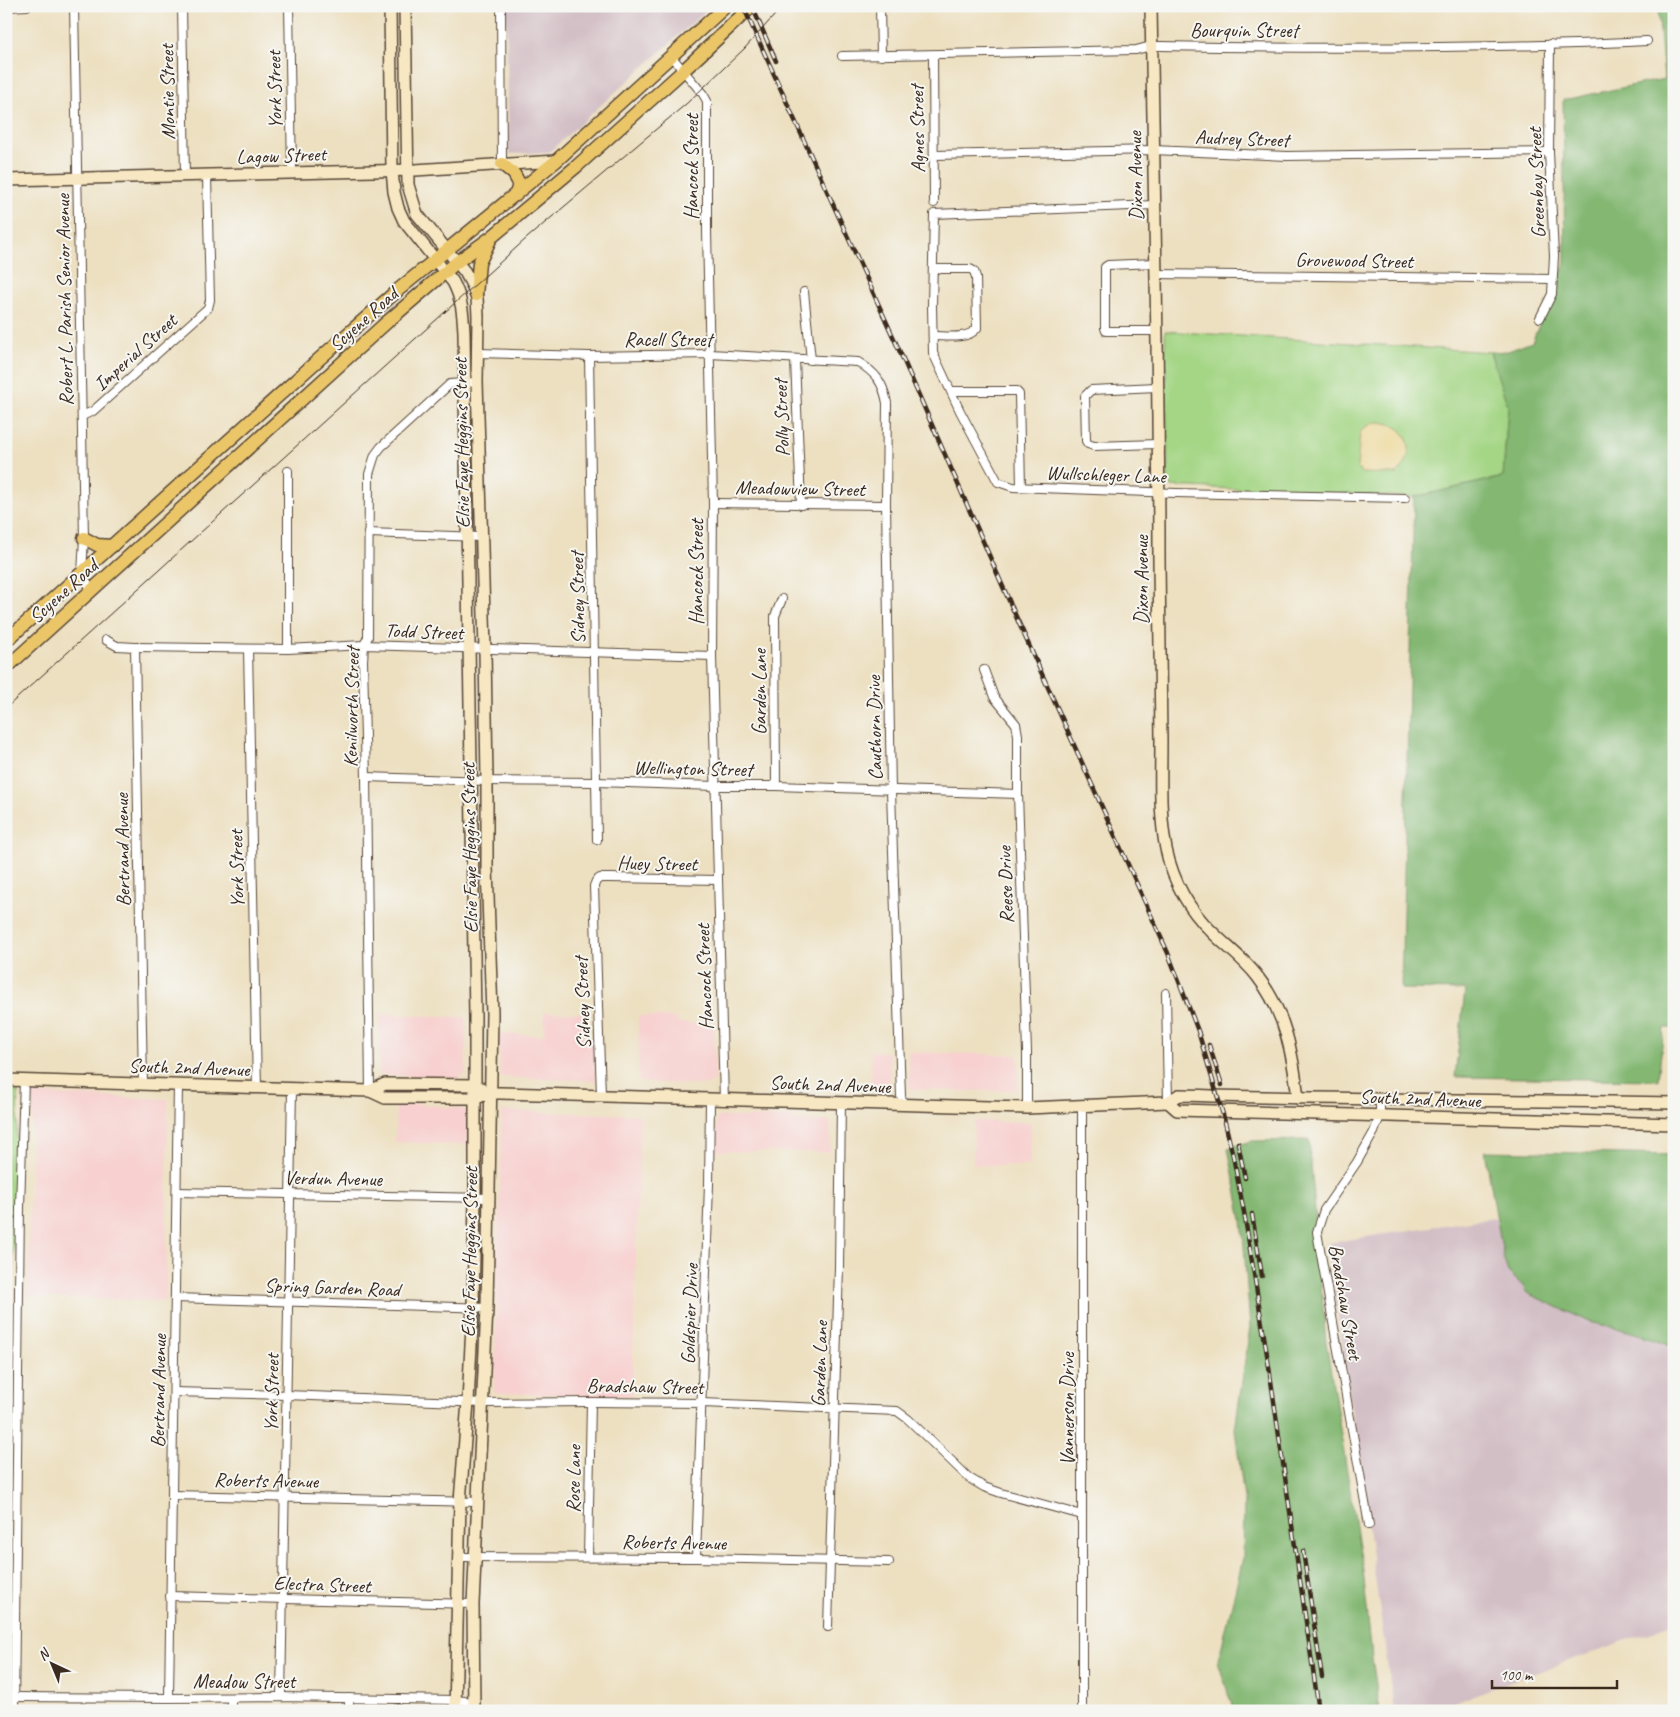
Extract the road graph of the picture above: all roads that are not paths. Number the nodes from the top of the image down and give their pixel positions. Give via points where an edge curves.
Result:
1 (27, 6) edge
2 (74, 6) edge
3 (182, 6) edge
4 (289, 6) edge
5 (390, 6) edge
6 (404, 6) edge
7 (501, 6) edge
8 (726, 6) edge
9 (752, 6) edge
10 (880, 6) edge
11 (1151, 6) edge
12 (6, 7) edge
13 (1647, 41) dead end
14 (1550, 44) junction
15 (1151, 46) junction
16 (932, 55) junction
17 (671, 56) junction
18 (842, 56) dead end
19 (881, 56) junction
20 (684, 70) junction
21 (1153, 150) junction
22 (1549, 152) junction
23 (934, 155) junction
24 (556, 161) junction
25 (502, 164) junction
26 (392, 170) junction
27 (408, 170) junction
28 (292, 173) junction
29 (185, 176) junction
30 (207, 176) junction
31 (78, 179) junction
32 (6, 180) edge
33 (516, 195) junction
34 (934, 203) dead end
35 (1154, 205) junction
36 (493, 236) junction
37 (447, 250) junction
38 (435, 260) junction
39 (457, 262) junction
40 (933, 269) junction
41 (1155, 269) junction
42 (445, 272) junction
43 (1552, 279) junction
44 (804, 292) dead end
45 (476, 295) junction
46 (1540, 318) dead end
47 (1156, 331) junction
48 (932, 336) junction
49 (478, 353) junction
50 (710, 354) junction
51 (590, 356) junction
52 (795, 360) junction
53 (811, 360) junction
54 (858, 362) joint
55 (477, 382) junction
56 (464, 383) junction
57 (1157, 387) junction
58 (951, 390) junction
59 (277, 397) junction
60 (82, 416) junction
61 (268, 431) junction
62 (1158, 444) junction
63 (288, 471) dead end
64 (1021, 487) junction
65 (1159, 492) junction
66 (1405, 498) dead end
67 (713, 503) junction
68 (801, 505) junction
69 (886, 505) junction
70 (368, 533) junction
71 (466, 536) junction
72 (481, 537) junction
73 (84, 538) junction
74 (112, 546) junction
75 (82, 573) junction
76 (92, 591) junction
77 (782, 599) dead end
78 (106, 640) dead end
79 (6, 641) edge
80 (364, 645) junction
81 (135, 647) junction
82 (248, 649) junction
83 (288, 649) junction
84 (468, 649) junction
85 (485, 649) junction
86 (594, 653) junction
87 (712, 656) junction
88 (6, 668) edge
89 (984, 670) dead end
90 (366, 777) junction
91 (471, 780) junction
92 (488, 781) junction
93 (597, 782) junction
94 (716, 786) junction
95 (776, 786) junction
96 (891, 791) junction
97 (1018, 794) junction
98 (597, 840) dead end
99 (718, 880) junction
100 (596, 881) joint
101 (1166, 993) dead end
102 (492, 1014) junction
103 (474, 1016) junction
104 (6, 1080) edge
105 (24, 1080) junction
106 (143, 1084) junction
107 (178, 1085) junction
108 (475, 1085) junction
109 (257, 1088) junction
110 (292, 1090) junction
111 (370, 1091) junction
112 (491, 1093) junction
113 (601, 1096) junction
114 (475, 1098) junction
115 (1298, 1098) junction
116 (1380, 1098) junction
117 (710, 1100) junction
118 (724, 1100) junction
119 (1168, 1102) junction
120 (841, 1103) junction
121 (1674, 1103) edge
122 (903, 1105) junction
123 (1082, 1107) junction
124 (1027, 1108) junction
125 (1298, 1113) junction
126 (1380, 1116) junction
127 (1674, 1124) edge
128 (177, 1192) junction
129 (291, 1194) junction
130 (475, 1198) junction
131 (489, 1198) junction
132 (175, 1298) junction
133 (288, 1302) junction
134 (474, 1307) junction
135 (487, 1308) junction
136 (174, 1392) junction
137 (287, 1395) junction
138 (468, 1402) junction
139 (590, 1402) junction
140 (483, 1403) junction
141 (702, 1403) junction
142 (834, 1409) junction
143 (172, 1495) junction
144 (285, 1497) junction
145 (460, 1501) junction
146 (478, 1502) junction
147 (1082, 1515) junction
148 (1369, 1525) dead end
149 (458, 1557) junction
150 (588, 1557) junction
151 (476, 1558) junction
152 (696, 1558) junction
153 (829, 1561) junction
154 (889, 1562) dead end
155 (6, 1581) edge
156 (15, 1581) junction
157 (170, 1596) junction
158 (283, 1599) junction
159 (457, 1604) junction
160 (473, 1604) junction
161 (828, 1627) dead end
162 (14, 1697) junction
163 (282, 1697) junction
164 (169, 1698) junction
165 (231, 1698) junction
166 (349, 1698) junction
167 (455, 1706) edge
168 (474, 1707) edge
169 (14, 1711) edge
170 (231, 1711) edge
171 (349, 1711) edge
172 (1082, 1711) edge

1 - 12 street
2 - 31 street, Robert L. Parish Senior Avenue
3 - 29 street, Montie Street
4 - 28 street, York Street
5 - 26 main road, Elsie Faye Heggins Street
6 - 27 main road, Elsie Faye Heggins Street
7 - 25 street
8 - 17 main road, Scyene Road
9 - 20 main road, Scyene Road
10 - 19 street
11 - 15 main road, Dixon Avenue
13 - 14 street, Bourquin Street
14 - 15 street, Bourquin Street
14 - 22 street, Greenbay Street
15 - 16 street, Bourquin Street via 1136,50
15 - 21 main road, Dixon Avenue
16 - 19 street, Bourquin Street
16 - 23 street, Agnes Street
17 - 20 street, Hancock Street
17 - 24 main road, Scyene Road
18 - 19 street, Bourquin Street
20 - 36 main road, Scyene Road
20 - 50 street, Hancock Street via 708,101
21 - 22 street, Audrey Street via 1287,156
21 - 23 street, Audrey Street
21 - 35 main road, Dixon Avenue
22 - 43 street, Greenbay Street via 1554,256
23 - 34 street, Agnes Street
24 - 25 main road, Lagow Street
24 - 33 main road, Scyene Road
25 - 27 main road, Lagow Street
25 - 33 main road via 519,183
26 - 27 main road, Lagow Street
26 - 28 main road, Lagow Street
26 - 38 main road, Elsie Faye Heggins Street via 394,192 404,221
27 - 37 main road, Elsie Faye Heggins Street via 410,196 417,214
28 - 30 main road, Lagow Street
29 - 30 main road, Lagow Street
29 - 31 main road, Lagow Street
30 - 60 street, Imperial Street via 208,308 93,411
31 - 32 main road, Lagow Street
31 - 60 street, Robert L. Parish Senior Avenue
33 - 37 main road, Scyene Road
35 - 40 street via 934,214
35 - 41 main road, Dixon Avenue
36 - 39 main road, Scyene Road
36 - 45 main road via 479,262
37 - 38 main road, Scyene Road
37 - 39 main road, Elsie Faye Heggins Street
38 - 42 main road, Elsie Faye Heggins Street
38 - 59 main road, Scyene Road
39 - 42 main road, Scyene Road
39 - 45 main road, Elsie Faye Heggins Street via 471,281
40 - 48 street, Wullschleger Lane
40 - 48 street via 974,271 977,328 968,335
41 - 43 street, Grovewood Street
41 - 47 main road, Dixon Avenue
41 - 47 street, Grovewood Street via 1105,267 1105,328 1106,331
42 - 56 main road, Elsie Faye Heggins Street via 458,292 462,306
42 - 61 main road, Scyene Road
43 - 46 street, Greenbay Street via 1552,294
44 - 53 street, Polly Street
45 - 49 main road, Elsie Faye Heggins Street
47 - 57 main road, Dixon Avenue
48 - 58 street, Wullschleger Lane via 933,353
49 - 51 street, Racell Street
49 - 55 main road, Elsie Faye Heggins Street
50 - 51 street, Racell Street
50 - 52 street, Racell Street
50 - 67 street, Hancock Street
51 - 86 street, Sidney Street
52 - 53 street, Racell Street
52 - 68 street, Polly Street
53 - 54 street, Racell Street
54 - 69 street, Cauthorn Drive via 871,370 885,392
55 - 56 street, Kenilworth Street
55 - 72 main road, Elsie Faye Heggins Street
56 - 70 street, Kenilworth Street via 450,384 375,455 368,474
56 - 71 main road, Elsie Faye Heggins Street
57 - 62 main road, Dixon Avenue
57 - 62 street via 1091,390 1084,396 1088,444
58 - 64 street, Wullschleger Lane via 995,478 1004,485
58 - 64 street via 1016,391 1019,394
59 - 61 main road via 279,410
59 - 74 main road, Scyene Road
60 - 73 street, Robert L. Parish Senior Avenue
61 - 76 main road, Scyene Road
62 - 65 main road, Dixon Avenue
63 - 83 street
64 - 65 street, Wullschleger Lane
65 - 66 street, Wullschleger Lane
65 - 115 main road, Dixon Avenue via 1161,792 1166,848 1172,872 1194,912 1257,976 1273,1000 1293,1058
67 - 68 street, Meadowview Street
67 - 87 street, Hancock Street
68 - 69 street, Meadowview Street
69 - 96 street, Cauthorn Drive
70 - 71 street
70 - 80 street, Kenilworth Street via 368,637
71 - 72 street
71 - 84 main road, Elsie Faye Heggins Street
72 - 85 main road, Elsie Faye Heggins Street
73 - 74 main road via 97,545
73 - 75 street, Robert L. Parish Senior Avenue
74 - 75 main road, Scyene Road
75 - 76 street
75 - 79 main road, Scyene Road
76 - 88 main road, Scyene Road
77 - 95 street, Garden Lane via 775,616
78 - 81 street via 117,646
80 - 83 street, Todd Street
80 - 84 street, Todd Street
80 - 90 street, Kenilworth Street
81 - 82 street, Todd Street
81 - 106 street, Bertrand Avenue
82 - 83 street, Todd Street
82 - 109 street, York Street
84 - 85 street, Todd Street
84 - 91 main road, Elsie Faye Heggins Street
85 - 86 street, Todd Street
85 - 92 main road, Elsie Faye Heggins Street
86 - 87 street, Todd Street
86 - 93 street, Sidney Street
87 - 94 street, Hancock Street
89 - 97 street, Reese Drive via 994,696 1016,724
90 - 91 street, Wellington Street
90 - 111 street, Kenilworth Street
91 - 92 street, Wellington Street
91 - 103 main road, Elsie Faye Heggins Street
92 - 93 street, Wellington Street
92 - 102 main road, Elsie Faye Heggins Street
93 - 94 street, Wellington Street
93 - 98 street, Sidney Street
94 - 95 street, Wellington Street
94 - 99 street, Hancock Street
95 - 96 street, Wellington Street
96 - 97 street, Wellington Street
96 - 122 street, Cauthorn Drive
97 - 124 street, Reese Drive
99 - 100 street, Huey Street via 600,878
99 - 118 street, Hancock Street
100 - 113 street, Sidney Street
101 - 119 street
102 - 103 main road
102 - 112 main road, Elsie Faye Heggins Street
103 - 108 main road, Elsie Faye Heggins Street
104 - 105 main road, South 2nd Avenue
105 - 106 main road, South 2nd Avenue
105 - 156 street
106 - 107 main road, South 2nd Avenue
107 - 109 main road, South 2nd Avenue
107 - 128 street, Bertrand Avenue
108 - 111 main road, South 2nd Avenue via 386,1084
108 - 112 main road, South 2nd Avenue
108 - 114 main road, Elsie Faye Heggins Street
109 - 110 main road, South 2nd Avenue
110 - 111 main road, South 2nd Avenue
110 - 129 street, York Street
111 - 114 main road, South 2nd Avenue via 385,1098
112 - 113 main road, South 2nd Avenue
112 - 114 main road, South 2nd Avenue
112 - 131 main road, Elsie Faye Heggins Street
113 - 117 main road, South 2nd Avenue
114 - 130 main road, Elsie Faye Heggins Street
115 - 116 main road, South 2nd Avenue
115 - 119 main road, South 2nd Avenue via 1178,1095
115 - 125 street, Dixon Avenue
116 - 121 main road, South 2nd Avenue
116 - 126 street, Bradshaw Street
117 - 118 main road, South 2nd Avenue
117 - 141 street, Goldspier Drive
118 - 120 main road, South 2nd Avenue
119 - 123 main road, South 2nd Avenue
119 - 125 main road, South 2nd Avenue via 1177,1110
120 - 122 main road, South 2nd Avenue
120 - 142 street, Garden Lane
122 - 124 main road, South 2nd Avenue
123 - 124 main road, South 2nd Avenue
123 - 147 street, Vannerson Drive
125 - 126 main road, South 2nd Avenue
126 - 127 main road, South 2nd Avenue
126 - 148 street, Bradshaw Street via 1357,1162 1324,1210 1317,1232
128 - 129 street, Verdun Avenue
128 - 132 street, Bertrand Avenue
129 - 130 street, Verdun Avenue
129 - 133 street, York Street
130 - 131 street, Verdun Avenue
130 - 134 main road, Elsie Faye Heggins Street
131 - 135 main road, Elsie Faye Heggins Street
132 - 133 street, Spring Garden Road
132 - 136 street, Bertrand Avenue
133 - 134 street, Spring Garden Road
133 - 137 street, York Street
134 - 135 street, Spring Garden Road
134 - 138 main road, Elsie Faye Heggins Street
135 - 140 main road, Elsie Faye Heggins Street
136 - 137 street, Bradshaw Street
136 - 143 street, Bertrand Avenue
137 - 138 street, Bradshaw Street
137 - 144 street, York Street
138 - 140 street, Bradshaw Street
138 - 145 main road, Elsie Faye Heggins Street
139 - 140 street, Bradshaw Street
139 - 141 street, Bradshaw Street
139 - 150 street, Rose Lane
140 - 146 main road, Elsie Faye Heggins Street
141 - 142 street, Bradshaw Street
141 - 152 street, Goldspier Drive
142 - 147 street, Bradshaw Street via 897,1412 912,1422 969,1478 984,1487
142 - 153 street, Garden Lane
143 - 144 street, Roberts Avenue
143 - 157 street, Bertrand Avenue
144 - 145 street, Roberts Avenue
144 - 158 street, York Street
145 - 146 street, Roberts Avenue
145 - 149 main road, Elsie Faye Heggins Street
146 - 151 main road, Elsie Faye Heggins Street
147 - 172 street, Vannerson Drive
149 - 151 street, Roberts Avenue
149 - 159 main road, Elsie Faye Heggins Street
150 - 151 street, Roberts Avenue
150 - 152 street, Roberts Avenue
151 - 160 main road, Elsie Faye Heggins Street
152 - 153 street, Roberts Avenue
153 - 154 street, Roberts Avenue
153 - 161 street, Garden Lane
155 - 156 street
156 - 162 street
157 - 158 street, Electra Street
157 - 164 street, Bertrand Avenue
158 - 159 street, Electra Street
158 - 163 street, York Street
159 - 160 street, Electra Street
159 - 167 main road, Elsie Faye Heggins Street
160 - 168 main road, Elsie Faye Heggins Street
162 - 164 street, Meadow Street
162 - 169 street
163 - 165 street, Meadow Street
163 - 166 street, Meadow Street
164 - 165 street, Meadow Street
165 - 170 street
166 - 167 street, Meadow Street
166 - 171 street
167 - 168 street, Meadow Street

